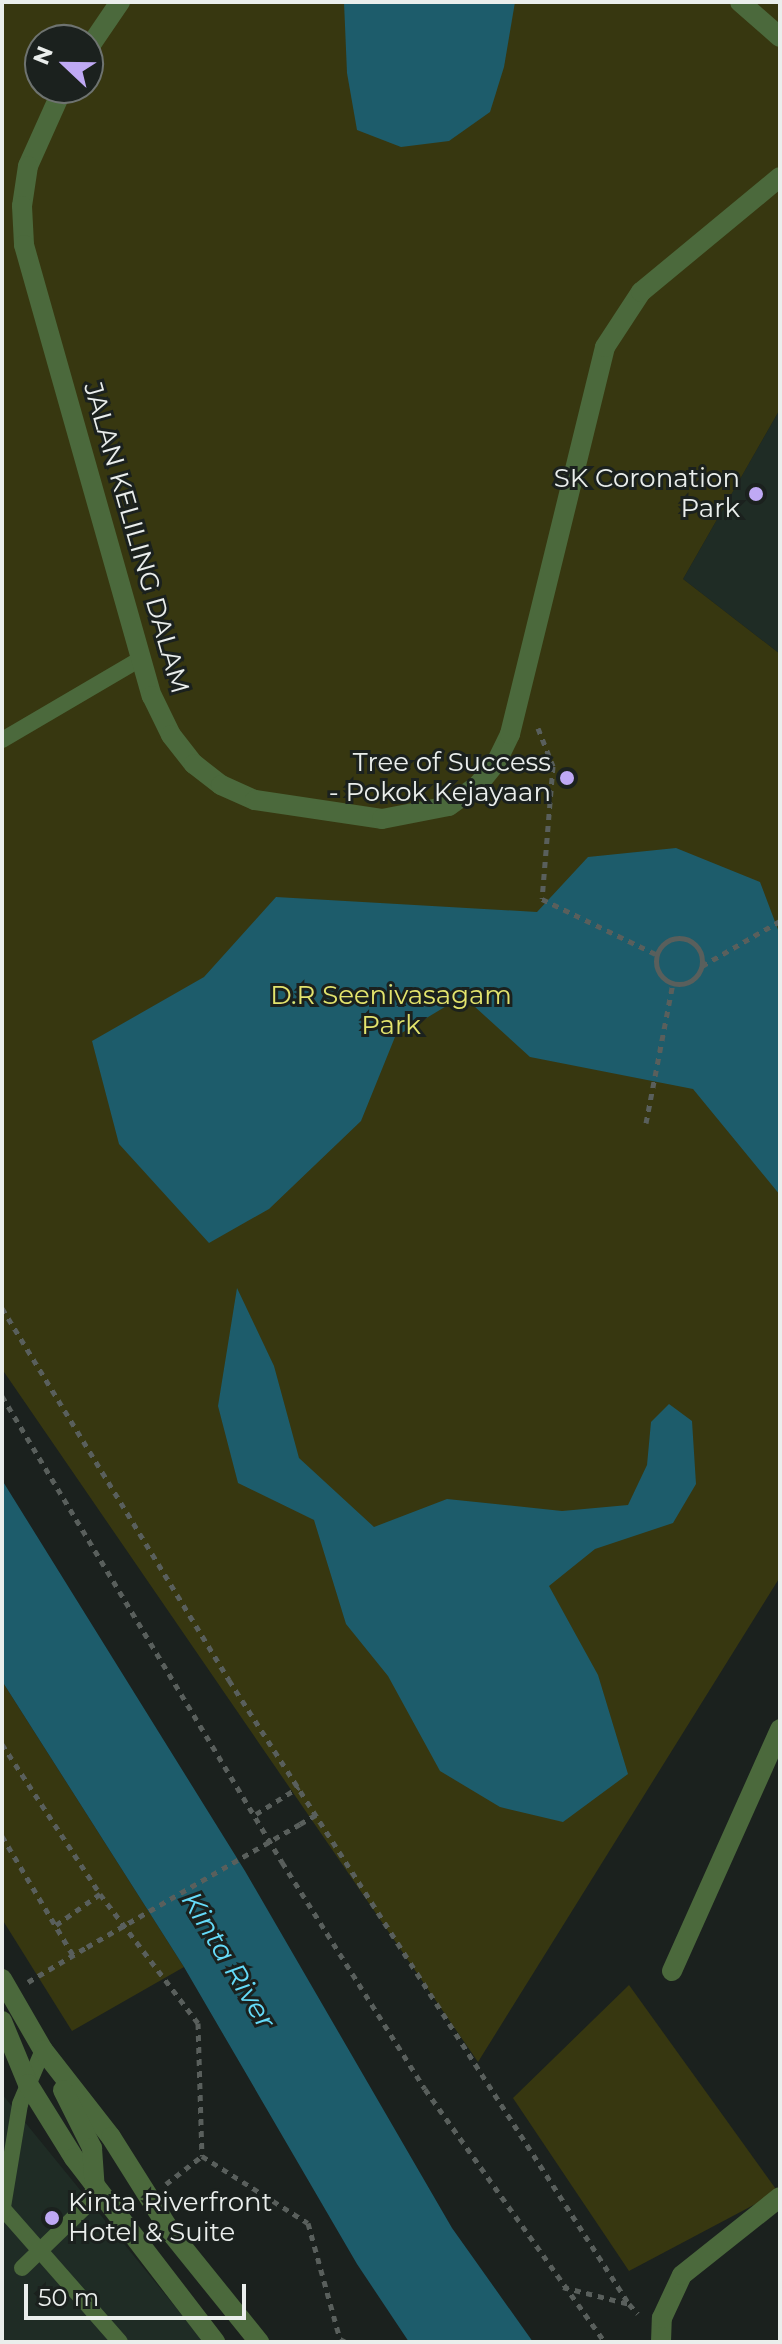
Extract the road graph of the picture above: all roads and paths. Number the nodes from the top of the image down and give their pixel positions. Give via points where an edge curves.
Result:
1 (120, 2) edge
2 (740, 2) edge
3 (104, 26) edge
4 (780, 37) edge
5 (56, 104) edge
6 (780, 177) edge
7 (140, 659) junction
8 (522, 689) junction
9 (2, 740) edge
10 (780, 921) edge
11 (658, 955) junction
12 (701, 967) junction
13 (673, 983) junction
14 (646, 1123) dead end
15 (2, 1308) edge
16 (2, 1396) edge
17 (780, 1729) edge
18 (2, 1744) edge
19 (300, 1787) junction
20 (256, 1814) junction
21 (317, 1814) junction
22 (2, 1836) edge
23 (100, 1894) junction
24 (56, 1925) junction
25 (73, 1955) junction
26 (672, 1971) dead end
27 (6, 1986) edge
28 (2, 2021) edge
29 (43, 2050) junction
30 (28, 2084) junction
31 (202, 2156) junction
32 (172, 2181) dead end
33 (95, 2187) junction
34 (780, 2197) edge
35 (4, 2212) edge
36 (40, 2251) junction
37 (22, 2268) dead end
38 (563, 2287) junction
39 (629, 2304) junction
40 (340, 2341) edge
41 (120, 2342) edge
42 (215, 2342) edge
43 (259, 2342) edge
44 (605, 2342) edge
45 (661, 2342) edge

1 - 3 street
2 - 4 street
5 - 7 street, JALAN KELILING DALAM via 28,166 24,245
6 - 8 street, JALAN KELILING DALAM via 641,292 605,347
7 - 8 street, JALAN KELILING DALAM via 171,735 194,764 221,785 255,800 382,819 449,806 478,785 510,734
7 - 9 lane
8 - 11 path via 553,766 542,899
10 - 12 path
11 - 12 path via 668,941 685,939 699,949
11 - 13 path via 660,972
12 - 13 path via 691,981
13 - 14 path
15 - 19 path
16 - 20 path
17 - 26 street
18 - 23 path
19 - 20 path
19 - 21 path
20 - 38 path via 425,2089
21 - 25 path, bridge
21 - 39 path
22 - 24 path
23 - 24 path
23 - 31 path via 198,2023
24 - 25 path
25 - 27 path
27 - 29 street
28 - 30 street
29 - 30 lane
29 - 33 street via 92,2148
29 - 43 street via 111,2137 172,2234
30 - 33 street
30 - 35 lane via 16,2121
31 - 32 path
31 - 40 path via 308,2223
33 - 36 lane via 86,2206
33 - 42 street
34 - 45 street via 682,2275 662,2318
35 - 36 lane
36 - 37 lane
36 - 41 lane
38 - 39 path
38 - 44 path
39 - 45 path

